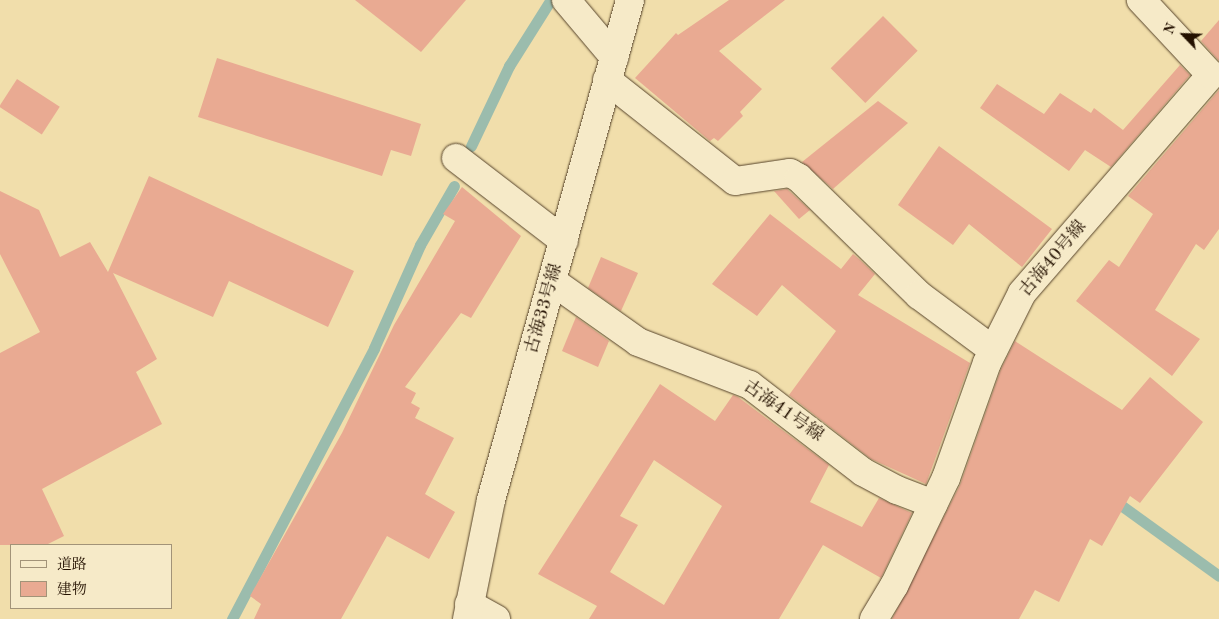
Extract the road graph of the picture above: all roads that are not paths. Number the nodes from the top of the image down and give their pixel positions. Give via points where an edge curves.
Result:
1 (566, 0) edge
2 (630, 0) edge
3 (1141, 0) edge
4 (611, 68) junction
5 (1215, 78) edge
6 (456, 158) dead end
7 (564, 241) junction
8 (552, 281) junction
9 (993, 350) junction
10 (933, 504) junction
11 (468, 611) edge
12 (496, 619) edge
13 (874, 619) edge

1 - 4 street
2 - 4 street, 古海33号線
3 - 5 street, 古海40号線
4 - 7 street, 古海33号線
4 - 9 street via 735,181 790,173 799,178 919,295
5 - 9 street, 古海40号線 via 1022,293
6 - 7 street
7 - 8 street, 古海33号線
8 - 10 street, 古海41号線 via 638,342 750,385 863,472
8 - 11 street, 古海33号線 via 491,500
9 - 10 street, 古海40号線
10 - 13 street, 古海40号線
11 - 12 street

